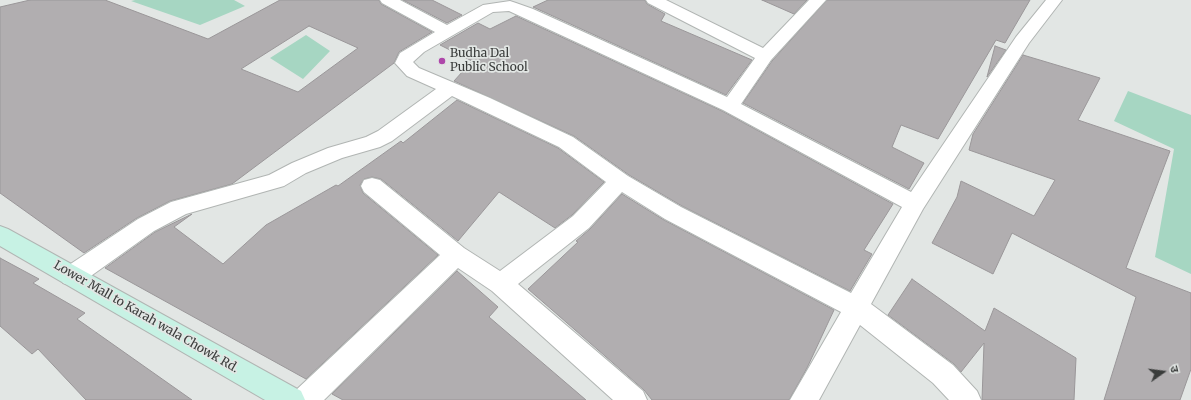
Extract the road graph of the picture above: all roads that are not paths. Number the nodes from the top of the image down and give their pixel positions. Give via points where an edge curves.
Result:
1 (388, 0) edge
2 (818, 0) edge
3 (1054, 0) edge
4 (666, 2) edge
5 (446, 31) junction
6 (765, 56) junction
7 (450, 88) junction
8 (730, 106) junction
9 (620, 180) junction
10 (372, 186) dead end
11 (915, 204) junction
12 (4, 242) edge
13 (456, 255) junction
14 (72, 276) junction
15 (501, 284) junction
16 (857, 308) junction
17 (291, 400) edge
18 (305, 400) edge
19 (633, 400) edge
20 (804, 400) edge
21 (967, 400) edge

1 - 5 street
2 - 6 street
3 - 11 street via 1022,41
4 - 6 street
5 - 7 street via 406,57 404,63 413,72
5 - 8 street via 489,8 510,6
6 - 8 street
7 - 9 street via 566,142
7 - 14 street via 373,142 335,153 276,181 179,208 146,225
8 - 11 street
9 - 15 street via 581,222
9 - 16 street via 673,213
10 - 13 street
11 - 16 street
12 - 14 main road, Lower Mall to Karah wala Chowk Rd.
13 - 15 street
13 - 18 street
14 - 17 main road, Lower Mall to Karah wala Chowk Rd.
15 - 19 street
16 - 20 street
16 - 21 street via 943,374

